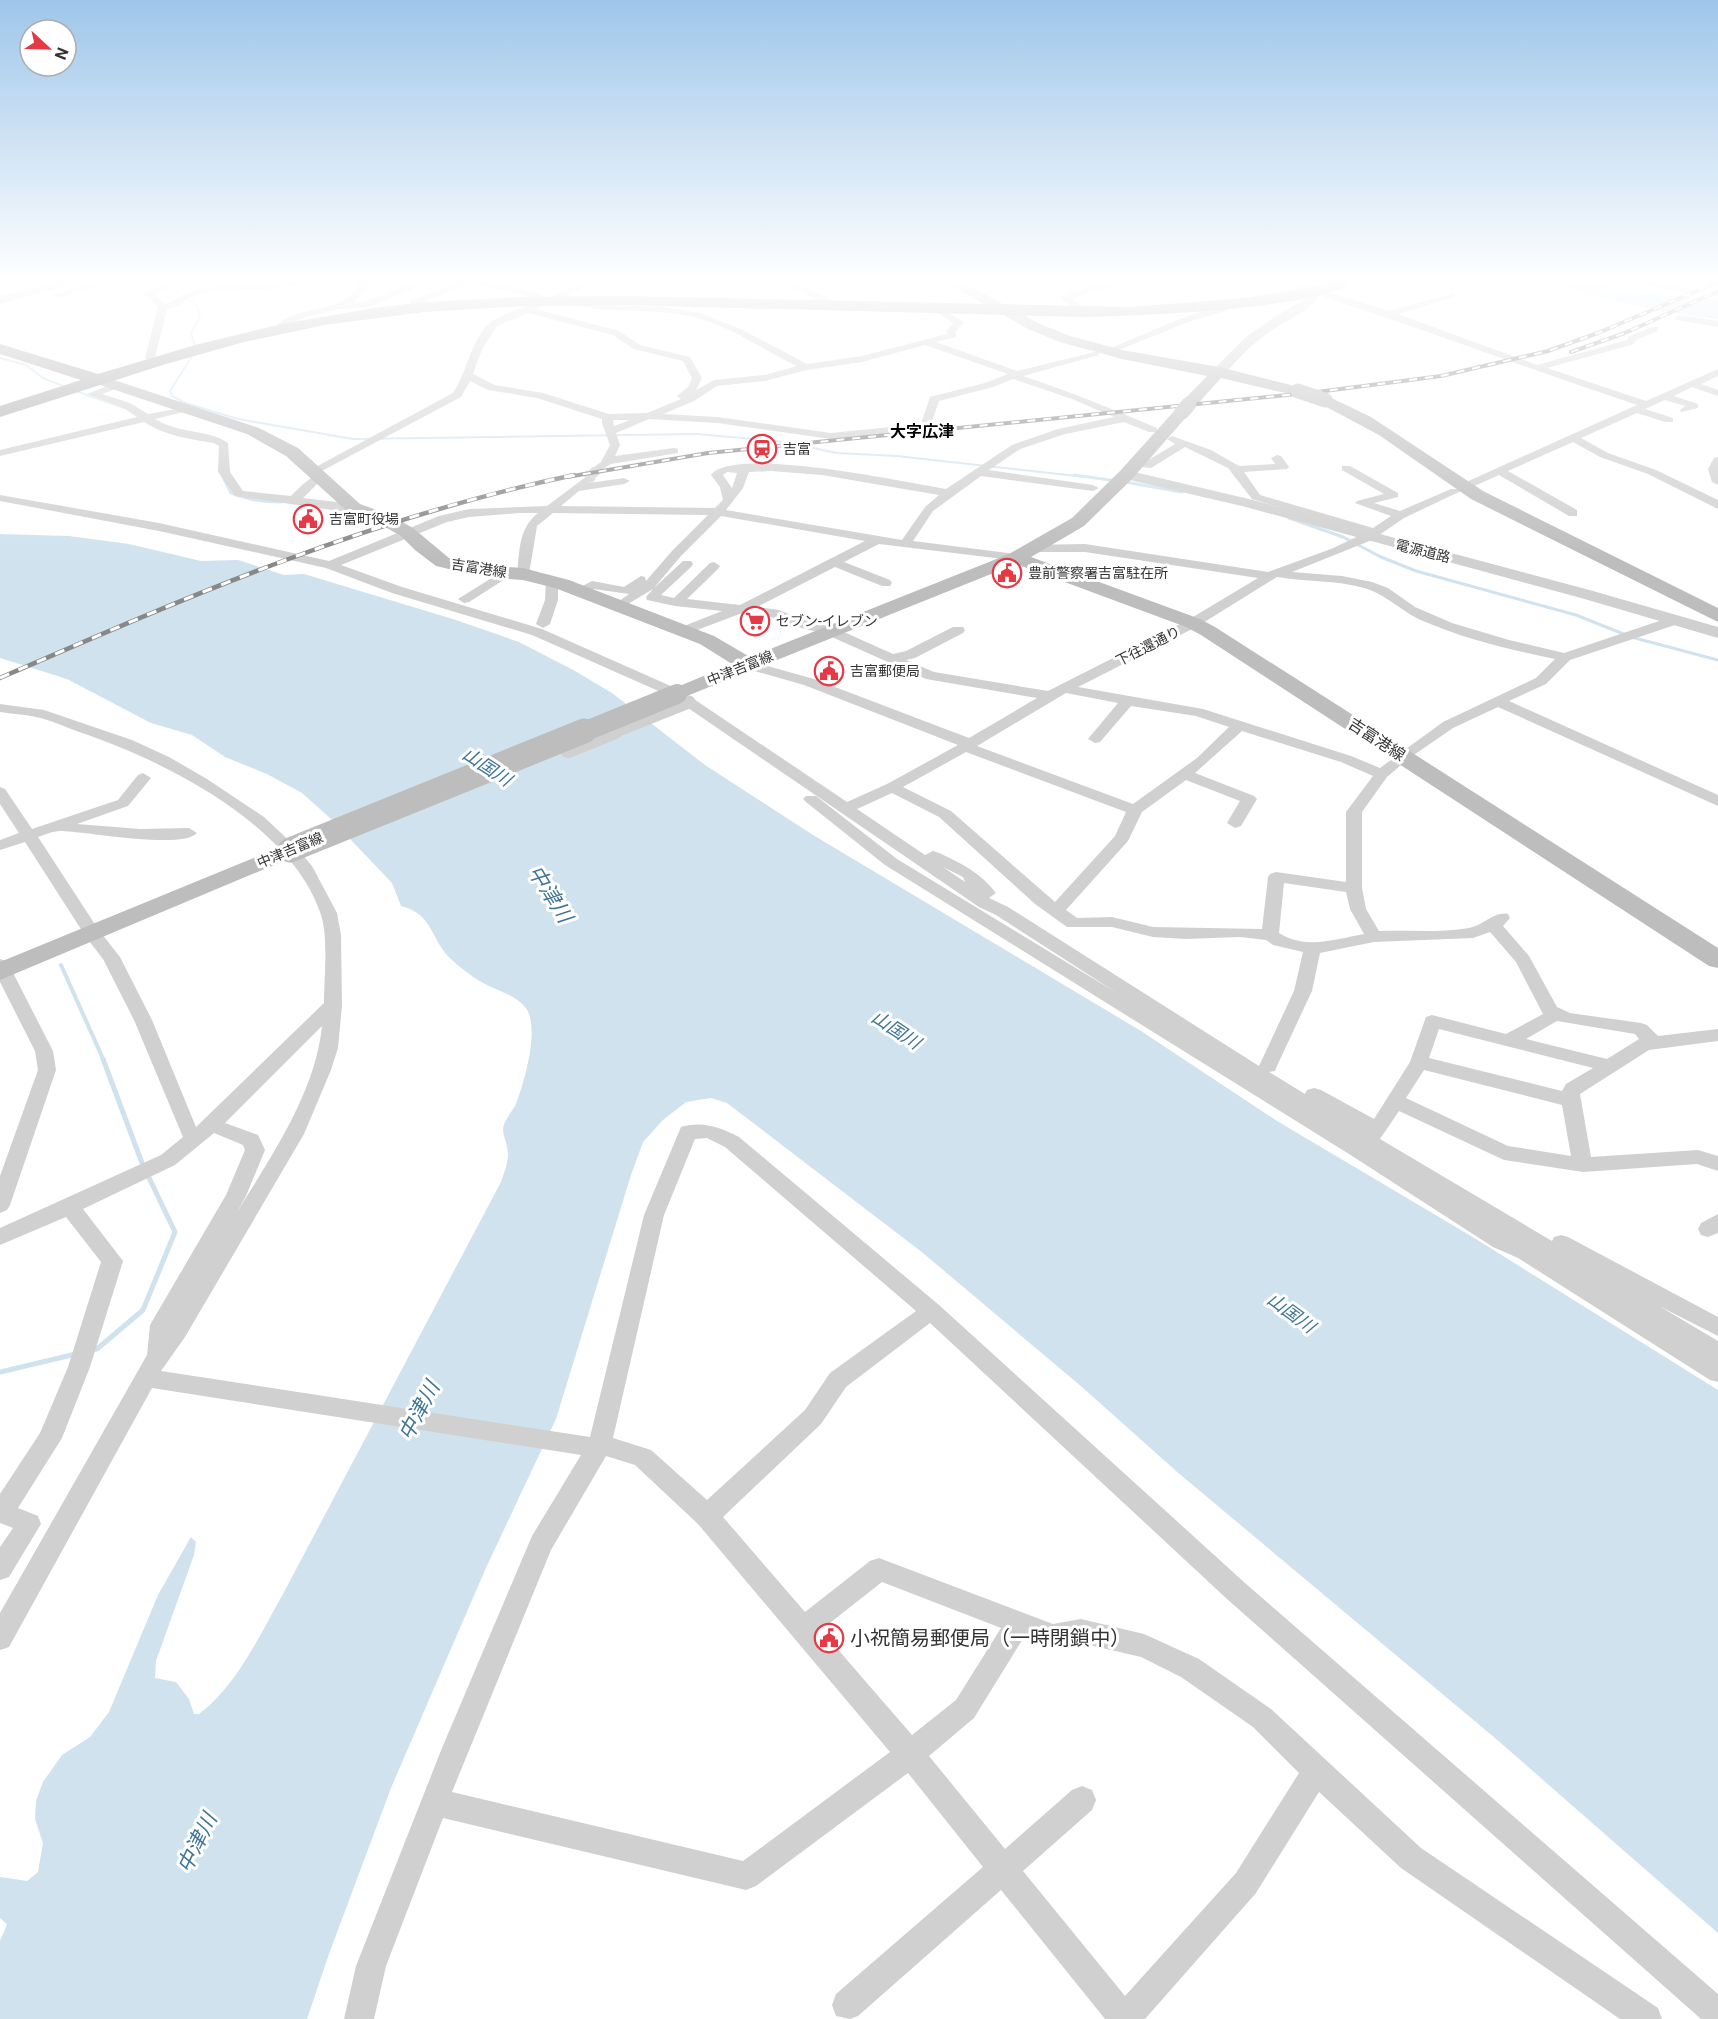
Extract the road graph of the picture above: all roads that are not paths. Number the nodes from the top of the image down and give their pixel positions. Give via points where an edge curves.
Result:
1 (73, 371) edge
2 (132, 371) edge
3 (470, 371) edge
4 (694, 371) edge
5 (790, 371) edge
6 (1006, 371) edge
7 (1029, 371) edge
8 (1215, 371) edge
9 (1545, 371) edge
10 (1219, 372) junction
11 (1718, 372) edge
12 (1016, 375) junction
13 (468, 376) junction
14 (108, 382) junction
15 (1692, 384) junction
16 (1718, 393) edge
17 (1664, 396) junction
18 (155, 398) junction
19 (123, 405) junction
20 (1641, 406) junction
21 (188, 408) junction
22 (1685, 410) dead end
23 (0, 412) edge
24 (648, 416) junction
25 (608, 417) junction
26 (146, 418) junction
27 (1126, 418) junction
28 (1669, 420) dead end
29 (1153, 430) dead end
30 (611, 431) junction
31 (1574, 438) junction
32 (674, 451) dead end
33 (0, 453) edge
34 (1277, 458) dead end
35 (1718, 460) edge
36 (1236, 468) junction
37 (1346, 468) dead end
38 (743, 470) junction
39 (1131, 470) junction
40 (1500, 471) junction
41 (979, 472) junction
42 (319, 474) junction
43 (587, 478) tunnel mouth
44 (624, 481) dead end
45 (1718, 482) edge
46 (1468, 485) dead end
47 (577, 488) junction
48 (1093, 488) dead end
49 (1455, 491) dead end
50 (948, 493) junction
51 (0, 498) edge
52 (728, 499) junction
53 (294, 500) junction
54 (1718, 502) edge
55 (354, 508) junction
56 (552, 508) junction
57 (718, 512) junction
58 (1573, 513) dead end
59 (1401, 515) junction
60 (406, 532) junction
61 (1371, 534) junction
62 (878, 540) junction
63 (905, 543) junction
64 (1036, 548) junction
65 (1016, 558) junction
66 (834, 562) junction
67 (687, 564) dead end
68 (330, 565) junction
69 (714, 566) dead end
70 (514, 574) junction
71 (1272, 575) junction
72 (642, 579) dead end
73 (552, 582) junction
74 (886, 583) dead end
75 (579, 591) junction
76 (464, 600) dead end
77 (677, 602) junction
78 (618, 606) junction
79 (745, 608) junction
80 (1718, 616) edge
81 (1676, 620) junction
82 (1193, 623) junction
83 (543, 624) dead end
84 (958, 630) dead end
85 (684, 631) junction
86 (830, 631) junction
87 (1718, 633) edge
88 (1564, 657) junction
89 (891, 658) junction
90 (749, 666) junction
91 (1065, 689) junction
92 (648, 695) dead end
93 (1050, 696) junction
94 (683, 698) junction
95 (1128, 701) junction
96 (1499, 702) junction
97 (0, 708) edge
98 (1238, 726) junction
99 (1095, 738) dead end
100 (968, 746) junction
101 (1402, 756) junction
102 (1184, 774) junction
103 (1382, 774) junction
104 (144, 778) dead end
105 (892, 787) junction
106 (0, 792) edge
107 (1718, 801) edge
108 (836, 807) junction
109 (1135, 810) junction
110 (1235, 823) dead end
111 (53, 826) junction
112 (189, 833) dead end
113 (27, 834) junction
114 (0, 845) edge
115 (294, 854) junction
116 (1353, 888) junction
117 (982, 910) junction
118 (1056, 911) junction
119 (1073, 923) junction
120 (92, 933) junction
121 (1270, 935) junction
122 (1374, 937) junction
123 (1070, 949) junction
124 (1312, 949) junction
125 (1718, 960) edge
126 (1, 969) edge
127 (333, 1005) junction
128 (1556, 1014) junction
129 (1197, 1037) junction
130 (1715, 1039) edge
131 (1509, 1040) junction
132 (1647, 1044) junction
133 (1419, 1062) junction
134 (1268, 1066) junction
135 (1610, 1066) junction
136 (1278, 1094) junction
137 (1570, 1100) junction
138 (1395, 1101) junction
139 (211, 1125) junction
140 (194, 1140) junction
141 (1367, 1140) junction
142 (1583, 1165) junction
143 (1714, 1165) edge
144 (1407, 1182) junction
145 (0, 1205) edge
146 (70, 1208) junction
147 (1525, 1235) junction
148 (0, 1237) edge
149 (931, 1311) junction
150 (1718, 1327) edge
151 (1718, 1352) edge
152 (158, 1356) junction
153 (1718, 1373) edge
154 (146, 1378) junction
155 (599, 1446) junction
156 (707, 1516) junction
157 (0, 1569) edge
158 (1019, 1622) junction
159 (804, 1628) junction
160 (0, 1638) edge
161 (910, 1754) junction
162 (1316, 1771) junction
163 (1082, 1800) dead end
164 (434, 1802) junction
165 (1002, 1869) junction
166 (847, 2005) dead end
167 (1718, 2013) edge
168 (358, 2019) edge
169 (1124, 2019) edge
170 (1647, 2019) edge

1 - 14 main road
2 - 14 main road
3 - 13 street
4 - 25 street via 697,378 684,395 647,412
5 - 24 street via 714,383 690,399
6 - 12 street
7 - 12 street
8 - 10 main road
9 - 20 street
10 - 39 main road, 中津吉富線
10 - 80 main road, bridge via 1298,391 1362,417 1477,495
11 - 15 street
12 - 24 street via 934,399 926,427 831,436 717,420
12 - 27 street
13 - 25 street via 492,388 539,395
13 - 42 street via 462,390 450,400 363,444
14 - 18 main road, 吉富港線
14 - 19 street via 92,394
14 - 23 main road
15 - 16 street
15 - 17 street
17 - 20 street
17 - 22 street via 1694,405
18 - 19 street
18 - 21 main road, 吉富港線
19 - 26 street
20 - 28 street
20 - 31 street
21 - 26 street
21 - 42 main road, 吉富港線 via 253,431 292,452
24 - 25 street
24 - 30 street
25 - 30 street
26 - 33 street
26 - 53 street via 180,434 217,440 224,445 224,472 239,494
27 - 29 street
27 - 41 street via 1062,431 1016,447
30 - 32 street via 615,445 603,465
31 - 40 street
31 - 54 street via 1604,455
34 - 36 street via 1283,467
35 - 45 street via 1714,469
36 - 39 street via 1178,441 1148,465
36 - 61 street via 1256,497
37 - 59 street via 1394,495 1361,502
38 - 50 street via 821,472
38 - 52 street via 745,474
38 - 52 street via 730,468 718,473
39 - 61 street, 電源道路
39 - 64 main road, 中津吉富線 via 1078,522
40 - 46 street
40 - 58 street
41 - 48 street
41 - 50 street
42 - 53 street
42 - 55 main road, 吉富港線
43 - 47 street
44 - 47 street
47 - 56 street
49 - 59 street, 下往還通り
50 - 63 street via 929,509
51 - 68 street via 159,527
52 - 57 street
53 - 55 street
55 - 60 main road, 吉富港線
56 - 57 street
56 - 60 street via 469,513
56 - 70 street via 532,524
57 - 62 street
57 - 78 street via 657,578
59 - 61 street, 下往還通り
60 - 68 street
60 - 70 main road, 吉富港線 via 442,562
61 - 71 street, 下往還通り
61 - 81 street, 電源道路
62 - 63 street
62 - 66 street
63 - 65 street
64 - 65 main road, 中津吉富線
64 - 71 street via 1085,549
65 - 82 main road, 吉富港線
65 - 86 main road, 中津吉富線
66 - 74 street
66 - 79 street
67 - 77 street via 652,597
68 - 94 street via 397,590 537,632
69 - 77 street
70 - 73 main road, 吉富港線
70 - 76 street
71 - 82 street, 下往還通り
71 - 88 street via 1354,582 1382,590 1408,610 1463,632
72 - 75 street via 627,591 592,585
73 - 75 main road, 吉富港線
73 - 83 street via 553,599
75 - 78 main road, 吉富港線
77 - 79 street
78 - 85 main road, 吉富港線
79 - 85 street
79 - 86 street
81 - 87 street, 電源道路
81 - 88 street
82 - 91 street, 下往還通り
82 - 101 main road, 吉富港線
84 - 89 street via 910,655
85 - 90 main road, 吉富港線
86 - 89 street
86 - 90 main road, 中津吉富線
88 - 96 street via 1541,681
89 - 93 street via 931,676
90 - 94 main road, 中津吉富線
90 - 100 street via 809,682
91 - 93 street, 下往還通り
91 - 95 street
92 - 108 street
93 - 100 street, 下往還通り
94 - 108 street
94 - 115 main road, 中津吉富線, bridge
95 - 98 street via 1188,710
95 - 99 street
96 - 101 street via 1448,725
96 - 107 street
97 - 115 street via 39,713 164,760 258,820
98 - 102 street
98 - 103 street via 1347,759
100 - 105 street, 下往還通り
100 - 109 street
101 - 103 street
101 - 125 main road, 吉富港線
102 - 109 street
102 - 110 street via 1249,800
103 - 116 street via 1354,812
104 - 111 street via 123,803
105 - 108 street, 下往還通り
105 - 118 street via 945,814
106 - 113 street
108 - 117 street via 907,849
108 - 117 street via 891,862
109 - 118 street via 1122,838
111 - 112 street via 120,834
111 - 113 street
113 - 114 street
113 - 120 street
115 - 120 main road, 中津吉富線
115 - 127 street via 328,913
116 - 121 street via 1276,877
116 - 122 street via 1358,909
117 - 123 street via 1002,911
117 - 136 street
118 - 119 street
119 - 121 street via 1112,922 1153,932
119 - 123 street
120 - 126 main road, 中津吉富線
120 - 140 street via 111,957 138,1010
121 - 124 street
122 - 124 street
122 - 128 street via 1473,933 1498,922 1550,1011
123 - 129 street
124 - 134 street via 1303,990
126 - 145 street via 44,1051 47,1070
127 - 139 street
127 - 152 street via 329,1048 294,1134 177,1331
128 - 131 street
128 - 132 street via 1641,1029 1651,1040
129 - 134 street via 1231,1046
129 - 136 street
130 - 132 street
131 - 133 street via 1432,1021
131 - 135 street
132 - 135 street
133 - 137 street
133 - 138 street
134 - 136 street
135 - 137 street via 1574,1089
136 - 141 street
136 - 141 street via 1303,1089
137 - 142 street
138 - 141 street
138 - 142 street via 1504,1153
139 - 140 street
139 - 152 street via 251,1140 255,1150 236,1196 161,1325
140 - 146 street via 168,1160
141 - 144 street
141 - 147 street
142 - 143 street via 1698,1157
144 - 147 street via 1496,1228
144 - 153 street
146 - 148 street
146 - 157 street via 112,1261 79,1367 50,1438 2,1512 29,1524
147 - 150 street via 1557,1241
147 - 151 street
149 - 155 street via 732,1142 710,1131 688,1132 654,1215
149 - 156 street via 837,1380 813,1417
149 - 167 street via 1236,1591
152 - 154 street
154 - 155 street
154 - 160 street
155 - 156 street via 643,1457
155 - 164 street via 541,1544
156 - 159 street
158 - 159 street via 879,1569
158 - 161 street via 965,1709
158 - 162 street via 1053,1635 1081,1630 1172,1658 1262,1718
159 - 161 street
161 - 164 street via 746,1876
161 - 165 street
162 - 169 street via 1246,1883
162 - 170 street via 1411,1857
163 - 165 street
164 - 168 street via 371,1966
165 - 166 street
165 - 169 street

